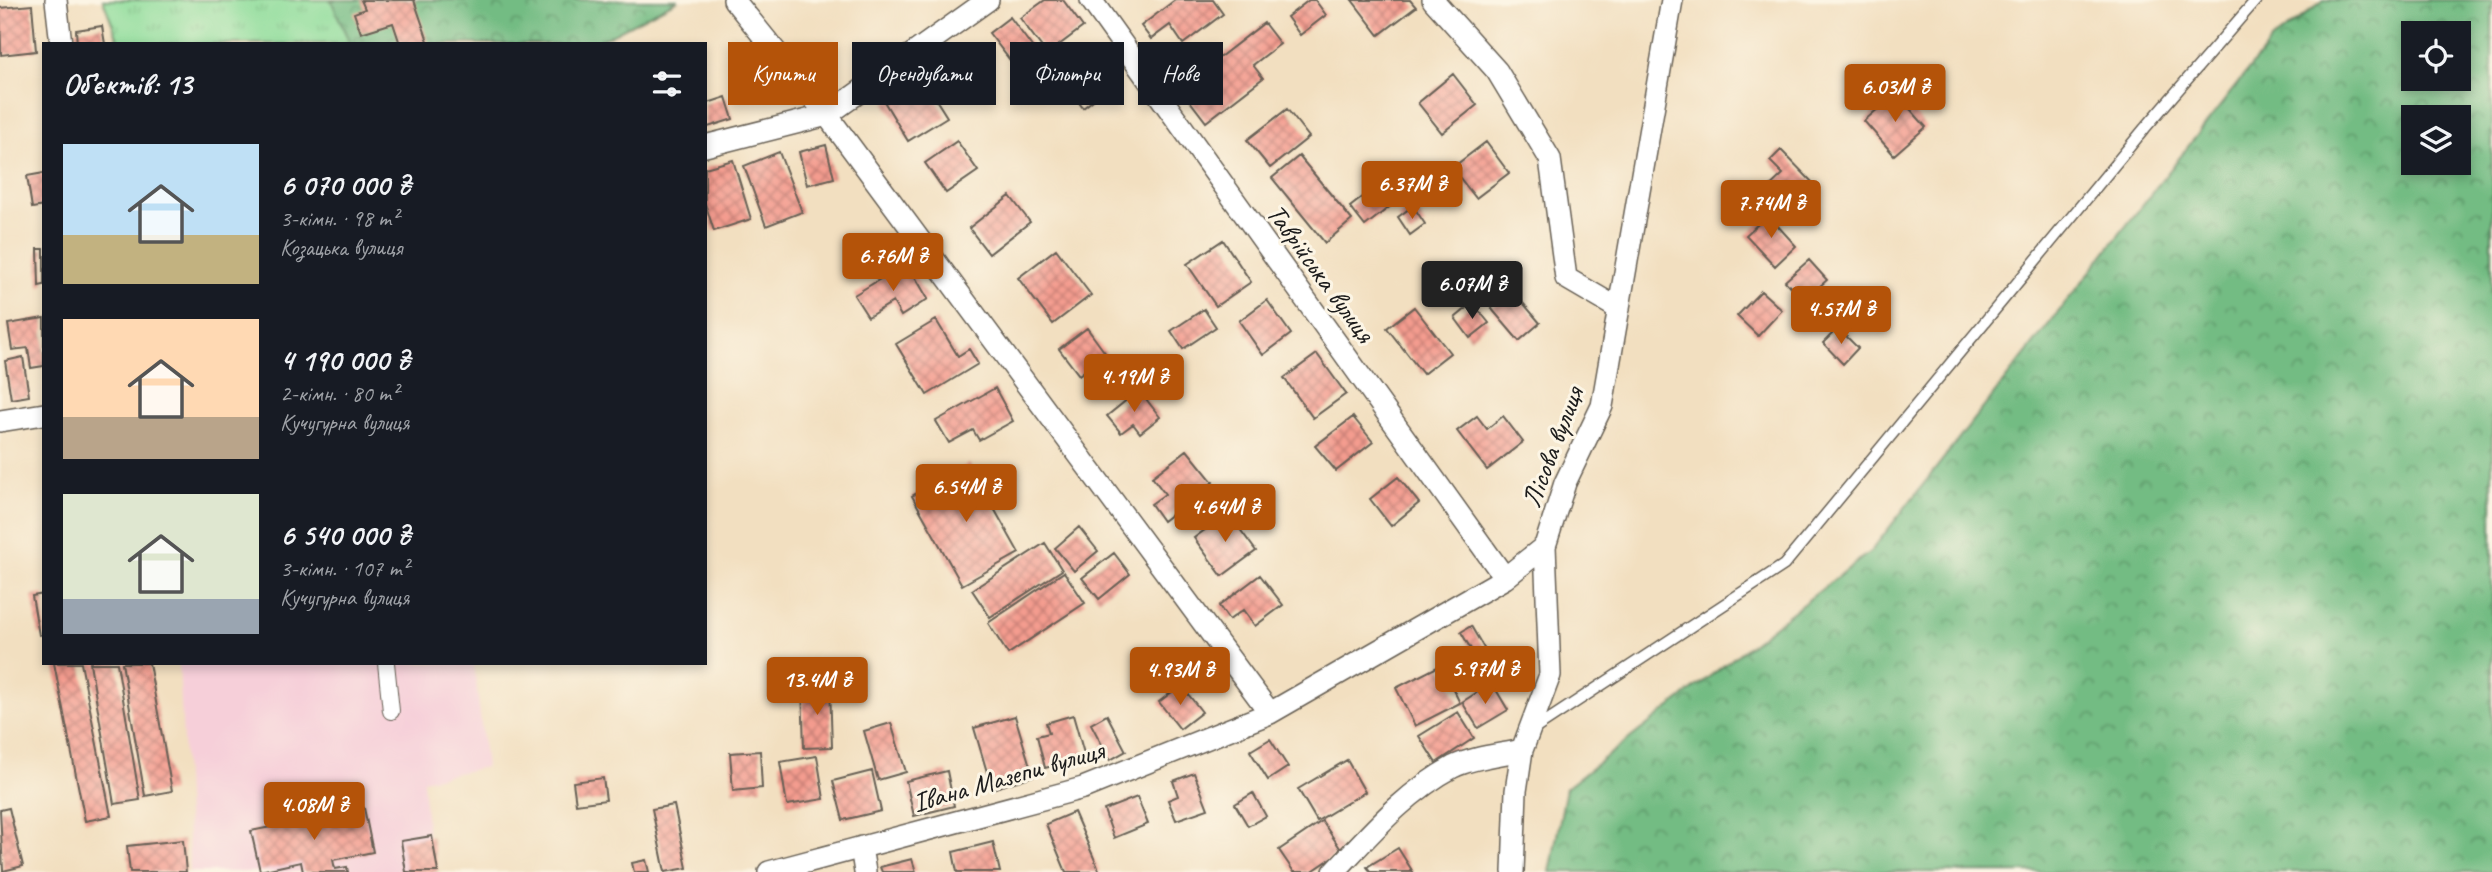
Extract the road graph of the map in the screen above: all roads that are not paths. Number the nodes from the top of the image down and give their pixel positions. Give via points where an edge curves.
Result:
1 (56, 0) edge
2 (734, 0) edge
3 (988, 0) edge
4 (1091, 0) edge
5 (1433, 0) edge
6 (1672, 0) edge
7 (2256, 0) edge
8 (61, 42) edge
9 (827, 115) junction
10 (707, 145) edge
11 (1619, 309) junction
12 (42, 414) edge
13 (0, 421) edge
14 (1545, 546) junction
15 (1505, 578) junction
16 (386, 665) edge
17 (391, 711) dead end
18 (1270, 713) junction
19 (1525, 742) junction
20 (860, 848) junction
21 (769, 872) edge
22 (865, 872) edge
23 (1334, 872) edge
24 (1513, 872) edge

1 - 8 street
2 - 9 street
3 - 9 street
4 - 15 street, Таврійська вулиця
5 - 11 street via 1497,71 1550,159 1566,278
6 - 11 street, Лісова вулиця
7 - 19 lane via 1784,565
9 - 10 street
9 - 18 street
11 - 14 street, Лісова вулиця via 1602,406 1565,483
12 - 13 street
14 - 15 street, Івана Мазепи вулиця
14 - 19 street, Лісова вулиця via 1550,675
15 - 18 street, Івана Мазепи вулиця
16 - 17 street
18 - 20 street, Івана Мазепи вулиця via 1083,788
19 - 23 street via 1455,766 1429,782
19 - 24 street, Лісова вулиця via 1516,791
20 - 21 street, Івана Мазепи вулиця
20 - 22 street

